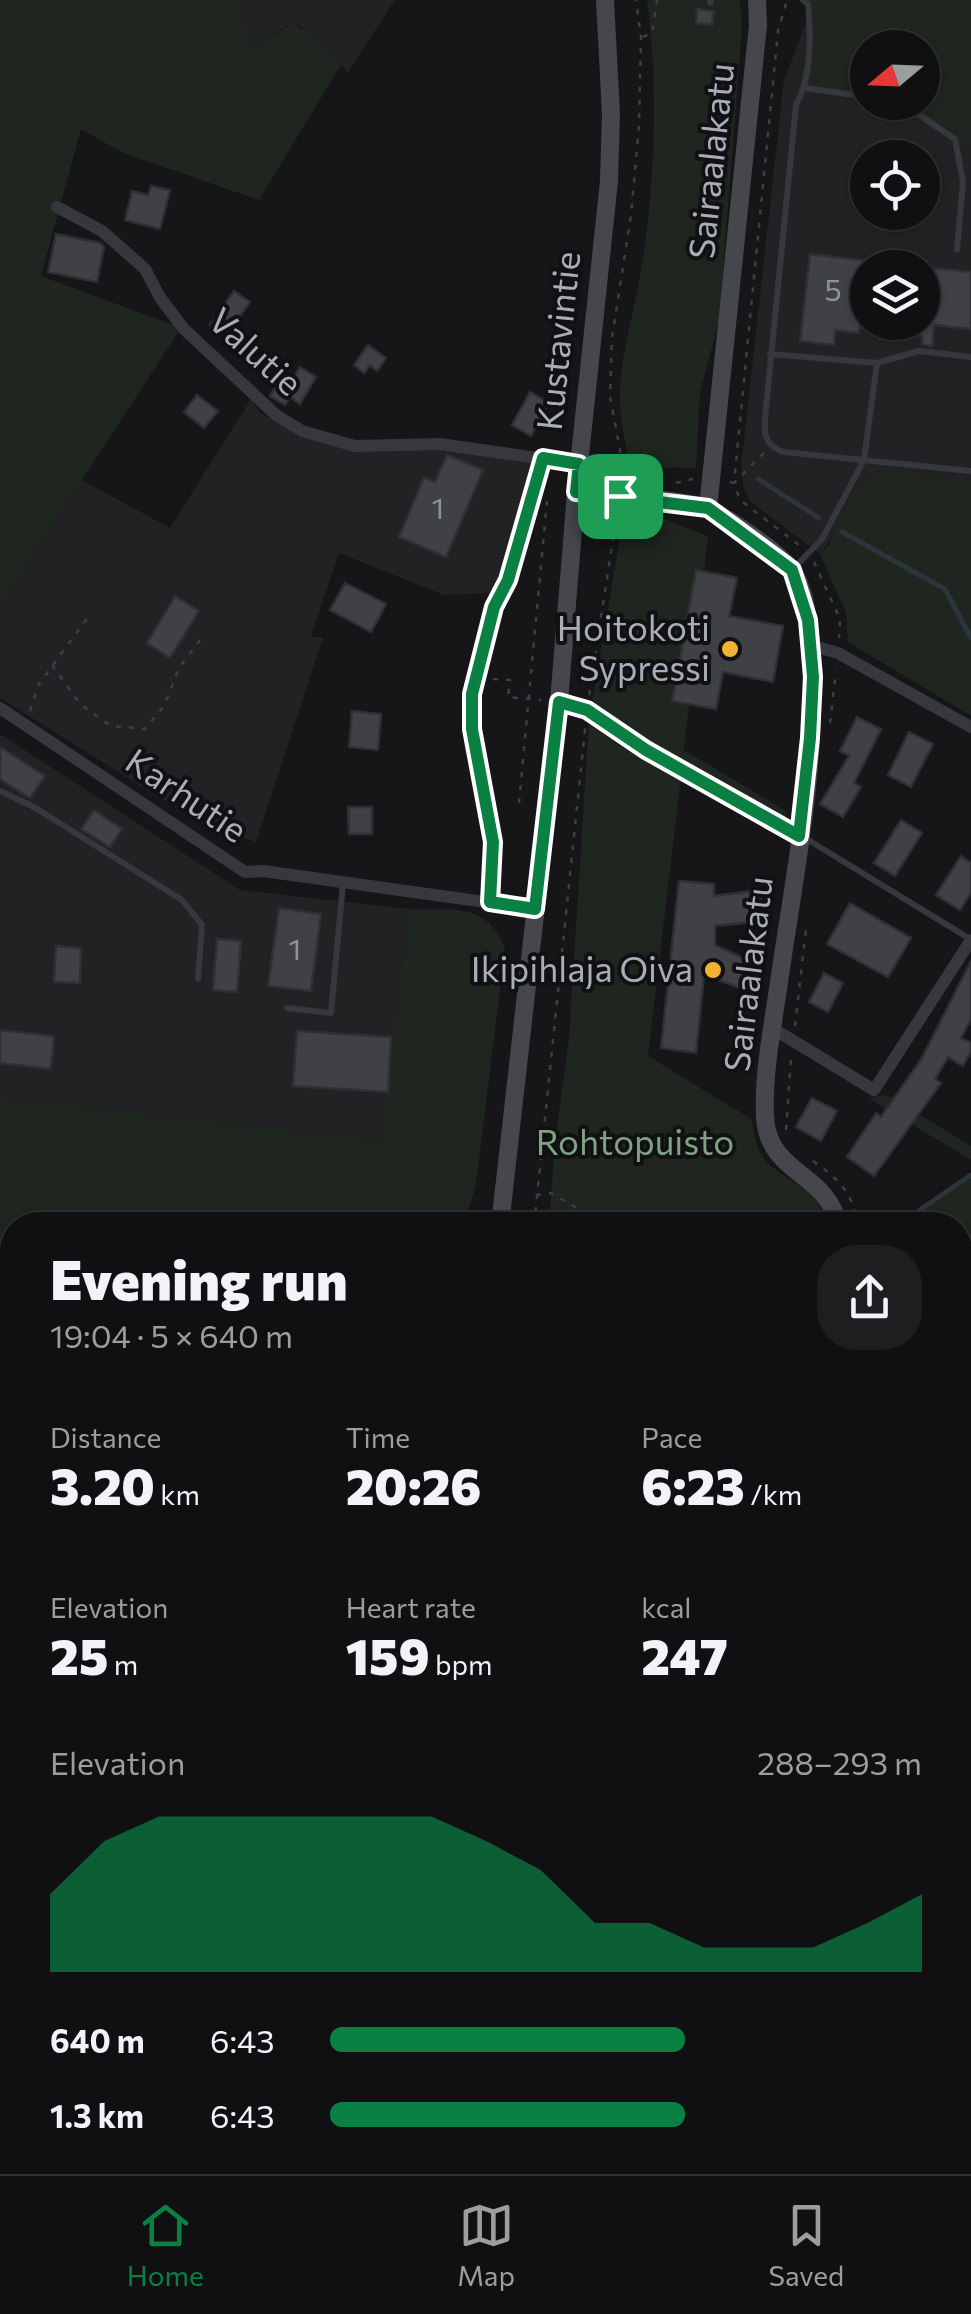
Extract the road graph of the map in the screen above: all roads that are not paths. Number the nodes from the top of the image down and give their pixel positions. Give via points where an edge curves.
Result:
1 (605, 0) edge
2 (757, 0) edge
3 (803, 0) edge
4 (805, 88) junction
5 (850, 94) edge
6 (928, 120) edge
7 (57, 207) dead end
8 (957, 250) dead end
9 (770, 354) junction
10 (971, 357) edge
11 (877, 363) junction
12 (543, 458) junction
13 (864, 460) junction
14 (579, 464) junction
15 (971, 472) edge
16 (576, 492) junction
17 (708, 508) junction
18 (792, 570) junction
19 (810, 645) junction
20 (0, 708) edge
21 (971, 727) edge
22 (0, 790) edge
23 (799, 836) junction
24 (343, 882) junction
25 (490, 902) junction
26 (535, 909) junction
27 (970, 940) edge
28 (198, 980) dead end
29 (287, 1008) dead end
30 (772, 1028) junction
31 (501, 1212) edge
32 (833, 1212) edge

1 - 14 street, Kustavintie via 612,114
2 - 17 street, Sairaalakatu
3 - 4 lane via 810,24
4 - 5 lane
4 - 9 lane via 796,105
6 - 8 lane via 955,138 962,182
7 - 12 street, Valutie via 102,231 146,269 184,329 302,431 355,446 440,444
9 - 11 lane
9 - 13 lane via 764,430 770,446
10 - 11 lane via 919,351
11 - 13 lane
12 - 14 street, Valutie
12 - 25 street via 472,694 493,842
13 - 15 lane
13 - 18 lane via 822,539
14 - 16 street, Kustavintie
16 - 17 street
16 - 26 street, Kustavintie
17 - 18 street
18 - 19 street, Sairaalakatu
19 - 21 street via 838,652
19 - 23 street, Sairaalakatu via 810,738
20 - 24 street, Karhutie via 245,872
22 - 28 lane via 182,900 202,925
23 - 27 lane
23 - 30 street, Sairaalakatu
24 - 25 street, Karhutie
24 - 29 lane via 331,1013
25 - 26 street, Karhutie
26 - 31 street, Kustavintie
27 - 30 street via 874,1090
30 - 32 street, Sairaalakatu via 768,1134 782,1162 826,1196

